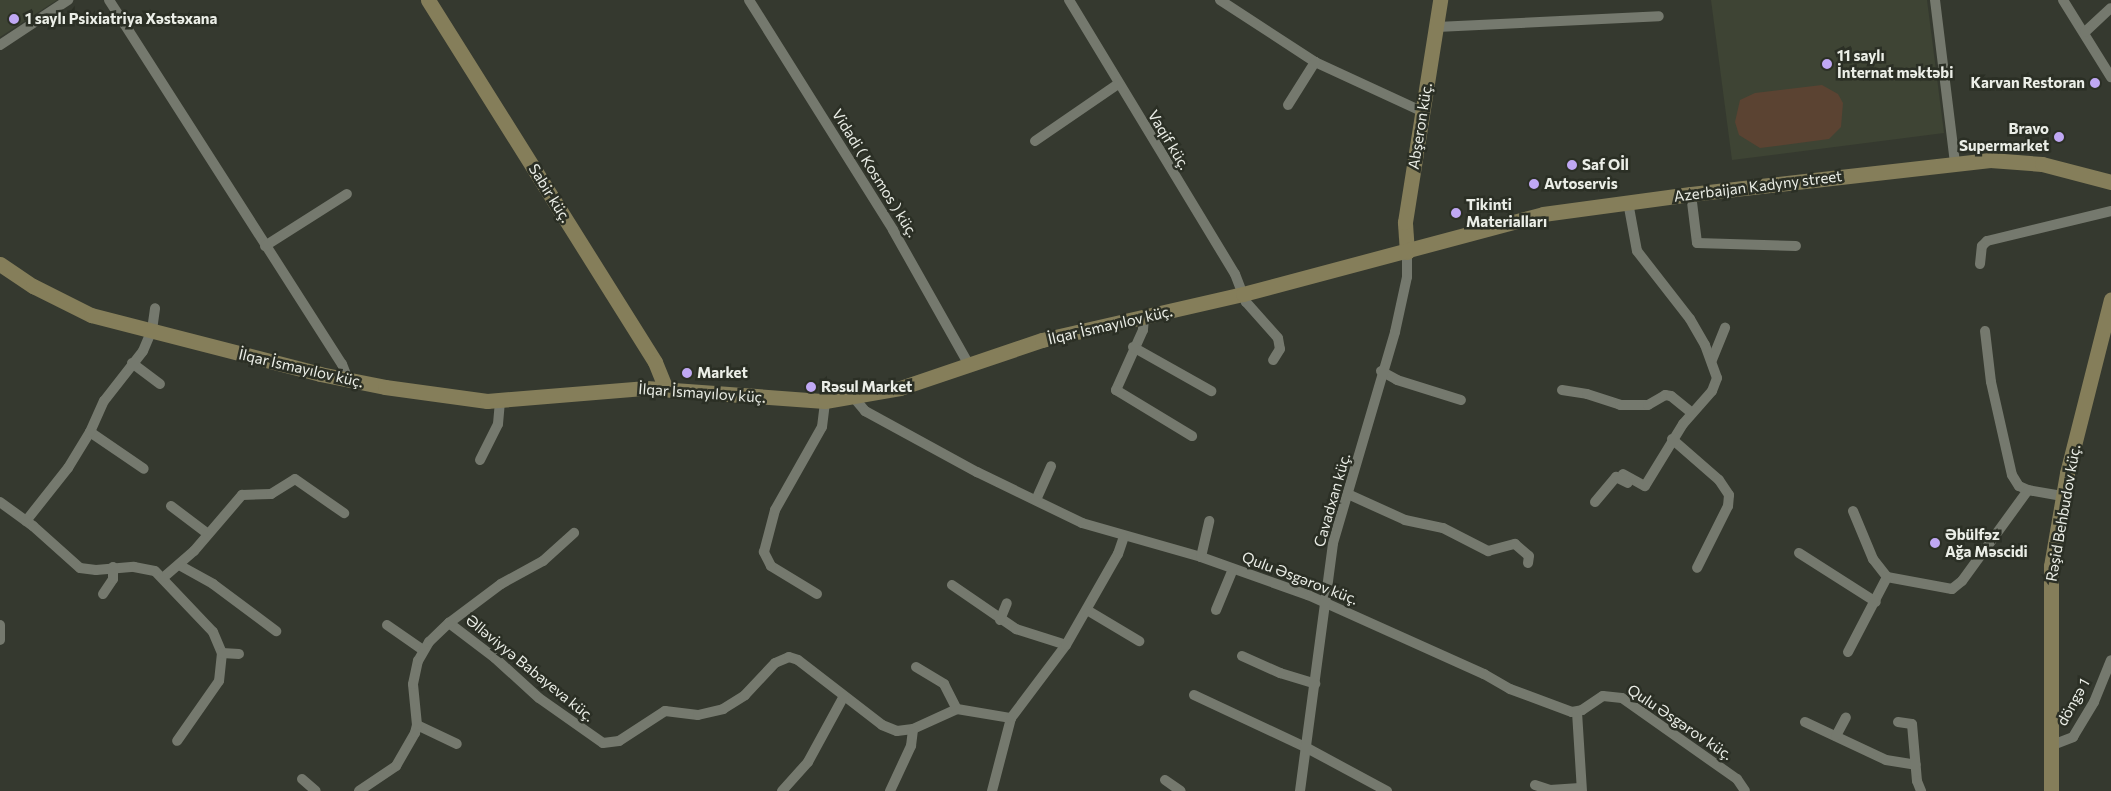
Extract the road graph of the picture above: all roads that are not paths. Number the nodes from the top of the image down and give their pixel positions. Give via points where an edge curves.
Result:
1 (68, 0) edge
2 (109, 0) edge
3 (428, 0) edge
4 (749, 0) edge
5 (1069, 0) edge
6 (1220, 0) edge
7 (1440, 0) edge
8 (1935, 0) edge
9 (2063, 0) edge
10 (2111, 8) edge
11 (1659, 16) dead end
12 (1437, 26) junction
13 (2085, 32) junction
14 (0, 44) edge
15 (1315, 62) junction
16 (2111, 77) edge
17 (1118, 84) junction
18 (1288, 105) dead end
19 (1421, 111) junction
20 (1035, 140) dead end
21 (1955, 162) junction
22 (2111, 182) edge
23 (347, 194) dead end
24 (1691, 194) junction
25 (1628, 202) junction
26 (2111, 211) edge
27 (265, 246) junction
28 (1796, 246) dead end
29 (1407, 252) junction
30 (0, 264) edge
31 (1980, 264) dead end
32 (1244, 294) junction
33 (2111, 299) edge
34 (155, 308) dead end
35 (1144, 318) junction
36 (1725, 327) dead end
37 (152, 330) junction
38 (1985, 331) dead end
39 (1133, 347) junction
40 (1273, 360) dead end
41 (1712, 360) junction
42 (132, 363) junction
43 (969, 365) junction
44 (1381, 371) junction
45 (348, 380) junction
46 (160, 384) dead end
47 (666, 388) junction
48 (1562, 390) dead end
49 (1211, 391) dead end
50 (855, 399) junction
51 (1461, 400) dead end
52 (500, 401) junction
53 (825, 401) junction
54 (1692, 413) junction
55 (90, 432) junction
56 (1192, 436) dead end
57 (1672, 440) junction
58 (480, 460) dead end
59 (1052, 466) dead end
60 (144, 469) dead end
61 (1623, 474) dead end
62 (1645, 486) junction
63 (2028, 490) junction
64 (1350, 495) junction
65 (2063, 496) junction
66 (1036, 500) junction
67 (0, 502) edge
68 (1595, 502) dead end
69 (171, 506) dead end
70 (1853, 511) dead end
71 (344, 512) dead end
72 (26, 520) junction
73 (1209, 522) dead end
74 (574, 533) dead end
75 (208, 534) junction
76 (1124, 537) junction
77 (1799, 553) dead end
78 (1200, 557) junction
79 (1528, 563) dead end
80 (179, 565) junction
81 (113, 567) junction
82 (1697, 568) dead end
83 (1233, 569) junction
84 (164, 577) junction
85 (1887, 577) junction
86 (952, 585) dead end
87 (103, 594) dead end
88 (817, 594) dead end
89 (1326, 602) junction
90 (1876, 602) junction
91 (1007, 603) dead end
92 (1087, 610) junction
93 (1216, 610) dead end
94 (1000, 620) junction
95 (449, 623) junction
96 (0, 625) edge
97 (388, 625) dead end
98 (276, 631) dead end
99 (0, 640) edge
100 (1139, 641) dead end
101 (1066, 645) junction
102 (423, 650) junction
103 (1848, 652) dead end
104 (222, 653) junction
105 (239, 654) dead end
106 (1242, 656) dead end
107 (2111, 660) edge
108 (916, 667) dead end
109 (1316, 684) junction
110 (1194, 695) dead end
111 (844, 696) junction
112 (957, 709) junction
113 (1577, 712) junction
114 (1846, 717) dead end
115 (1011, 718) junction
116 (1805, 722) dead end
117 (1898, 722) dead end
118 (417, 725) junction
119 (913, 729) junction
120 (1836, 736) junction
121 (177, 741) dead end
122 (457, 744) dead end
123 (2050, 746) junction
124 (1307, 748) junction
125 (1916, 765) junction
126 (302, 779) dead end
127 (1165, 780) dead end
128 (1535, 785) dead end
129 (1581, 790) edge
130 (316, 791) edge
131 (359, 791) edge
132 (782, 791) edge
133 (890, 791) edge
134 (992, 791) edge
135 (1181, 791) edge
136 (1300, 791) edge
137 (1387, 791) edge
138 (1745, 791) edge
139 (1921, 791) edge
140 (2051, 791) edge

1 - 14 street
2 - 27 street
3 - 47 main road, Sabir küç. via 655,362
4 - 43 street, Vidadi ( Kosmos ) küç. via 893,230
5 - 17 street, Vaqif küç.
6 - 15 street
7 - 12 main road, Abşeron küç.
8 - 21 street
9 - 13 street
10 - 13 street
11 - 12 street
12 - 19 main road, Abşeron küç.
13 - 16 street
15 - 18 street
15 - 19 street
17 - 20 street
17 - 32 street, Vaqif küç. via 1236,274
19 - 29 main road, Abşeron küç. via 1405,222
21 - 22 main road, Azerbaijan Kadyny street via 2021,161
21 - 24 main road, Azerbaijan Kadyny street
23 - 27 street
24 - 25 main road, Azerbaijan Kadyny street
24 - 28 street via 1697,243
25 - 29 main road, Azerbaijan Kadyny street via 1531,217
25 - 41 street via 1637,251 1690,319
26 - 31 street via 1987,241 1982,246
27 - 45 street via 346,370
29 - 32 main road, İlqar İsmayılov küç.
29 - 44 street, Cavadxan küç. via 1408,270 1398,317
30 - 37 main road, İlqar İsmayılov küç. via 78,311
32 - 35 main road, İlqar İsmayılov küç.
32 - 40 street, Vaqif küç. via 1252,310 1280,343
33 - 65 main road, Rəşid Behbudov küç.
34 - 37 street
35 - 39 street
35 - 43 main road, İlqar İsmayılov küç. via 1042,340
36 - 41 street
37 - 42 street via 143,351
37 - 45 main road, İlqar İsmayılov küç.
38 - 63 street via 1991,382 2012,475 2019,486
39 - 49 street
39 - 56 street via 1116,387 1118,393
41 - 54 street via 1716,384
42 - 46 street
42 - 55 street via 104,400
43 - 50 main road, İlqar İsmayılov küç. via 926,381
44 - 51 street via 1402,382
44 - 64 street, Cavadxan küç.
45 - 52 main road, İlqar İsmayılov küç. via 469,400
47 - 52 main road, İlqar İsmayılov küç. via 608,390
47 - 53 main road, İlqar İsmayılov küç.
48 - 54 street via 1620,405 1648,405 1665,395 1671,396
50 - 53 main road, İlqar İsmayılov küç.
50 - 66 street, Qulu Əsgərov küç. via 865,410
52 - 58 street via 498,424
53 - 88 street via 822,426 775,510 764,552 771,566
54 - 57 street
55 - 60 street
55 - 72 street via 68,468
57 - 62 street
57 - 82 street via 1719,480 1729,495 1728,506
59 - 66 street
61 - 62 street
62 - 68 street via 1640,489 1616,477
63 - 65 street
63 - 85 street via 1957,586 1945,589
64 - 79 street via 1405,520 1443,528 1488,551 1515,544 1529,556
64 - 89 street, Cavadxan küç. via 1333,544
65 - 123 main road, Rəşid Behbudov küç. via 2049,589
66 - 76 street, Qulu Əsgərov küç.
67 - 72 street
69 - 75 street
70 - 85 street via 1873,559
71 - 75 street via 295,479 272,494 242,495
72 - 81 street via 80,568
73 - 78 street
74 - 95 street via 535,568 501,584
75 - 80 street
76 - 78 street, Qulu Əsgərov küç.
76 - 92 street
77 - 90 street
78 - 83 street, Qulu Əsgərov küç.
80 - 84 street
80 - 98 street via 213,584
81 - 84 street via 134,566
81 - 87 street via 113,579
83 - 89 street, Qulu Əsgərov küç.
83 - 93 street
84 - 104 street via 203,619
85 - 90 street
86 - 94 street
89 - 109 street, Cavadxan küç.
89 - 113 street, Qulu Əsgərov küç. via 1510,689
90 - 103 street
91 - 94 street
92 - 100 street
92 - 101 street
94 - 101 street via 1016,629
95 - 102 street
95 - 111 street, Əlləviyyə Babayeva küç. via 495,658 539,698 603,742 619,742 665,711 698,715 723,709 745,695 782,658 798,660
96 - 99 street
97 - 102 street
101 - 115 street
102 - 118 street via 413,684
104 - 105 street
104 - 121 street via 219,681
106 - 109 street
107 - 123 street, döngə 1 via 2094,702 2073,737
108 - 112 street via 944,684
109 - 124 street, Cavadxan küç.
110 - 124 street
111 - 119 street, Əlləviyyə Babayeva küç. via 890,729
111 - 132 street via 808,762
112 - 115 street
112 - 119 street, Əlləviyyə Babayeva küç.
113 - 129 street
113 - 138 street, Qulu Əsgərov küç. via 1603,696 1622,698 1737,779
114 - 120 street
115 - 134 street
116 - 120 street
117 - 125 street via 1912,724
118 - 122 street
118 - 131 street via 396,766
119 - 133 street via 910,746
120 - 125 street via 1893,762
123 - 140 main road, Rəşid Behbudov küç.
124 - 136 street, Cavadxan küç.
124 - 137 street
125 - 139 street
126 - 130 street
127 - 135 street
128 - 129 street via 1550,790

